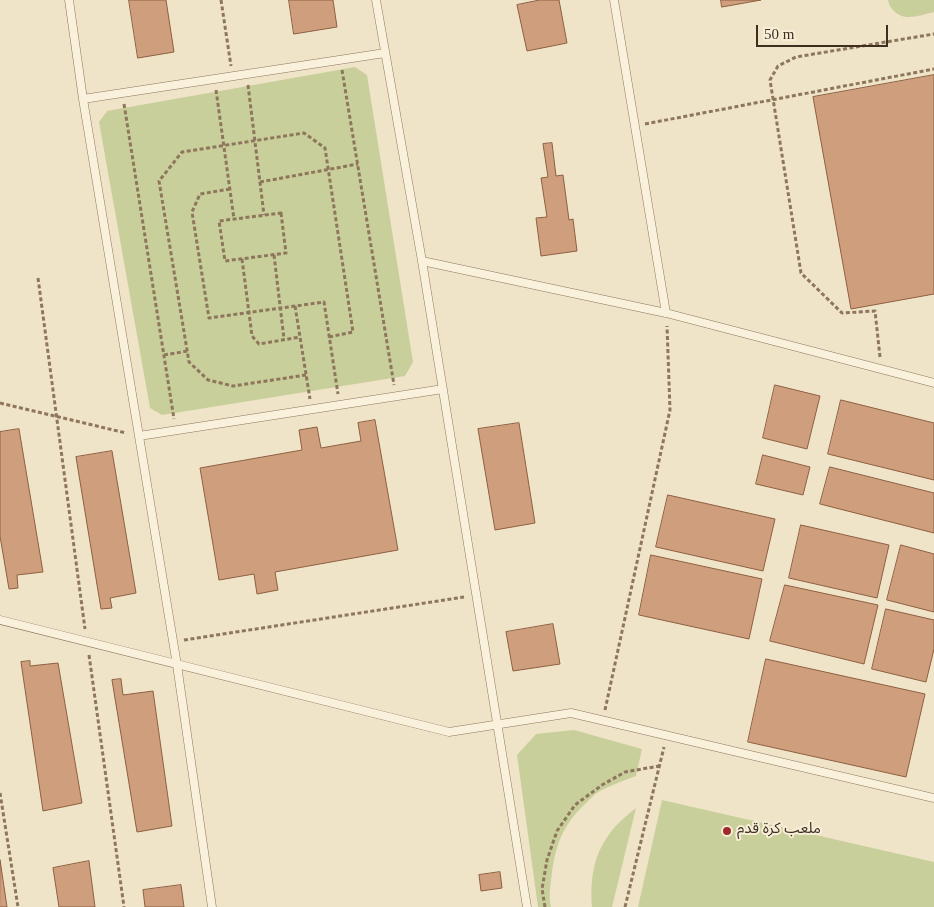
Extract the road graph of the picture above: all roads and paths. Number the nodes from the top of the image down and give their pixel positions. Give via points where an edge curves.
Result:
1 (69, 0) edge
2 (220, 0) edge
3 (376, 0) edge
4 (614, 0) edge
5 (934, 34) edge
6 (385, 52) junction
7 (340, 60) junction
8 (934, 69) edge
9 (246, 74) junction
10 (233, 76) junction
11 (214, 79) junction
12 (123, 93) junction
13 (83, 99) junction
14 (774, 100) junction
15 (635, 126) junction
16 (255, 141) junction
17 (224, 146) junction
18 (358, 164) junction
19 (328, 170) junction
20 (260, 182) junction
21 (230, 189) junction
22 (264, 215) junction
23 (234, 219) junction
24 (274, 255) junction
25 (242, 259) junction
26 (422, 261) junction
27 (38, 278) dead end
28 (295, 306) junction
29 (280, 308) junction
30 (249, 313) junction
31 (666, 313) junction
32 (300, 337) junction
33 (329, 337) junction
34 (284, 340) junction
35 (188, 351) junction
36 (164, 355) junction
37 (882, 369) junction
38 (306, 375) junction
39 (934, 383) edge
40 (443, 389) junction
41 (396, 396) junction
42 (0, 404) edge
43 (340, 405) junction
44 (312, 409) junction
45 (57, 417) junction
46 (176, 430) junction
47 (139, 436) junction
48 (477, 595) junction
49 (0, 620) edge
50 (87, 642) junction
51 (173, 642) junction
52 (177, 665) junction
53 (602, 720) junction
54 (498, 724) junction
55 (666, 735) junction
56 (659, 766) junction
57 (0, 793) edge
58 (934, 798) edge
59 (18, 907) edge
60 (124, 907) edge
61 (212, 907) edge
62 (527, 907) edge
63 (545, 907) edge
64 (625, 907) edge

1 - 13 lane
2 - 10 path
3 - 6 lane
4 - 15 lane
5 - 14 path via 796,57 778,66 770,80
6 - 7 lane
6 - 26 lane
7 - 9 lane
7 - 18 path
8 - 14 path
9 - 10 lane
9 - 16 path
10 - 11 lane
11 - 12 lane
11 - 17 path
12 - 13 lane
12 - 36 path
13 - 47 lane
14 - 15 path
14 - 37 path via 801,273 842,313 875,311
15 - 31 lane
16 - 17 path
16 - 19 path via 304,133 325,148
16 - 20 path
17 - 21 path
17 - 35 path via 182,152 159,181
18 - 19 path
18 - 41 path
19 - 20 path
19 - 33 path via 353,332
20 - 22 path
21 - 23 path
21 - 30 path via 200,194 192,212 209,318
22 - 23 path
22 - 24 path via 281,213 286,253
23 - 25 path via 219,221 225,262
24 - 25 path
24 - 29 path
25 - 30 path
26 - 31 lane
26 - 40 lane
27 - 45 path
28 - 29 path
28 - 32 path
28 - 33 path via 324,302
29 - 30 path
29 - 34 path
30 - 34 path via 252,336 260,344
31 - 37 lane
31 - 53 path via 670,410
32 - 34 path
32 - 38 path
33 - 43 path
35 - 36 path
35 - 38 path via 189,362 208,380 233,386
36 - 46 path
37 - 39 lane
38 - 44 path
40 - 41 lane
40 - 48 lane
41 - 43 lane
42 - 45 path
43 - 44 lane
44 - 46 lane
45 - 47 path
45 - 50 path
46 - 47 lane
47 - 51 lane
48 - 51 path
48 - 54 lane
49 - 50 lane
50 - 52 lane
50 - 60 path
51 - 52 lane
52 - 54 lane via 449,732
52 - 61 lane
53 - 54 lane via 571,713
53 - 55 lane
54 - 62 lane
55 - 56 path
55 - 58 lane
56 - 63 path via 624,772 575,805 557,831 547,860 542,889
56 - 64 path
57 - 59 path

